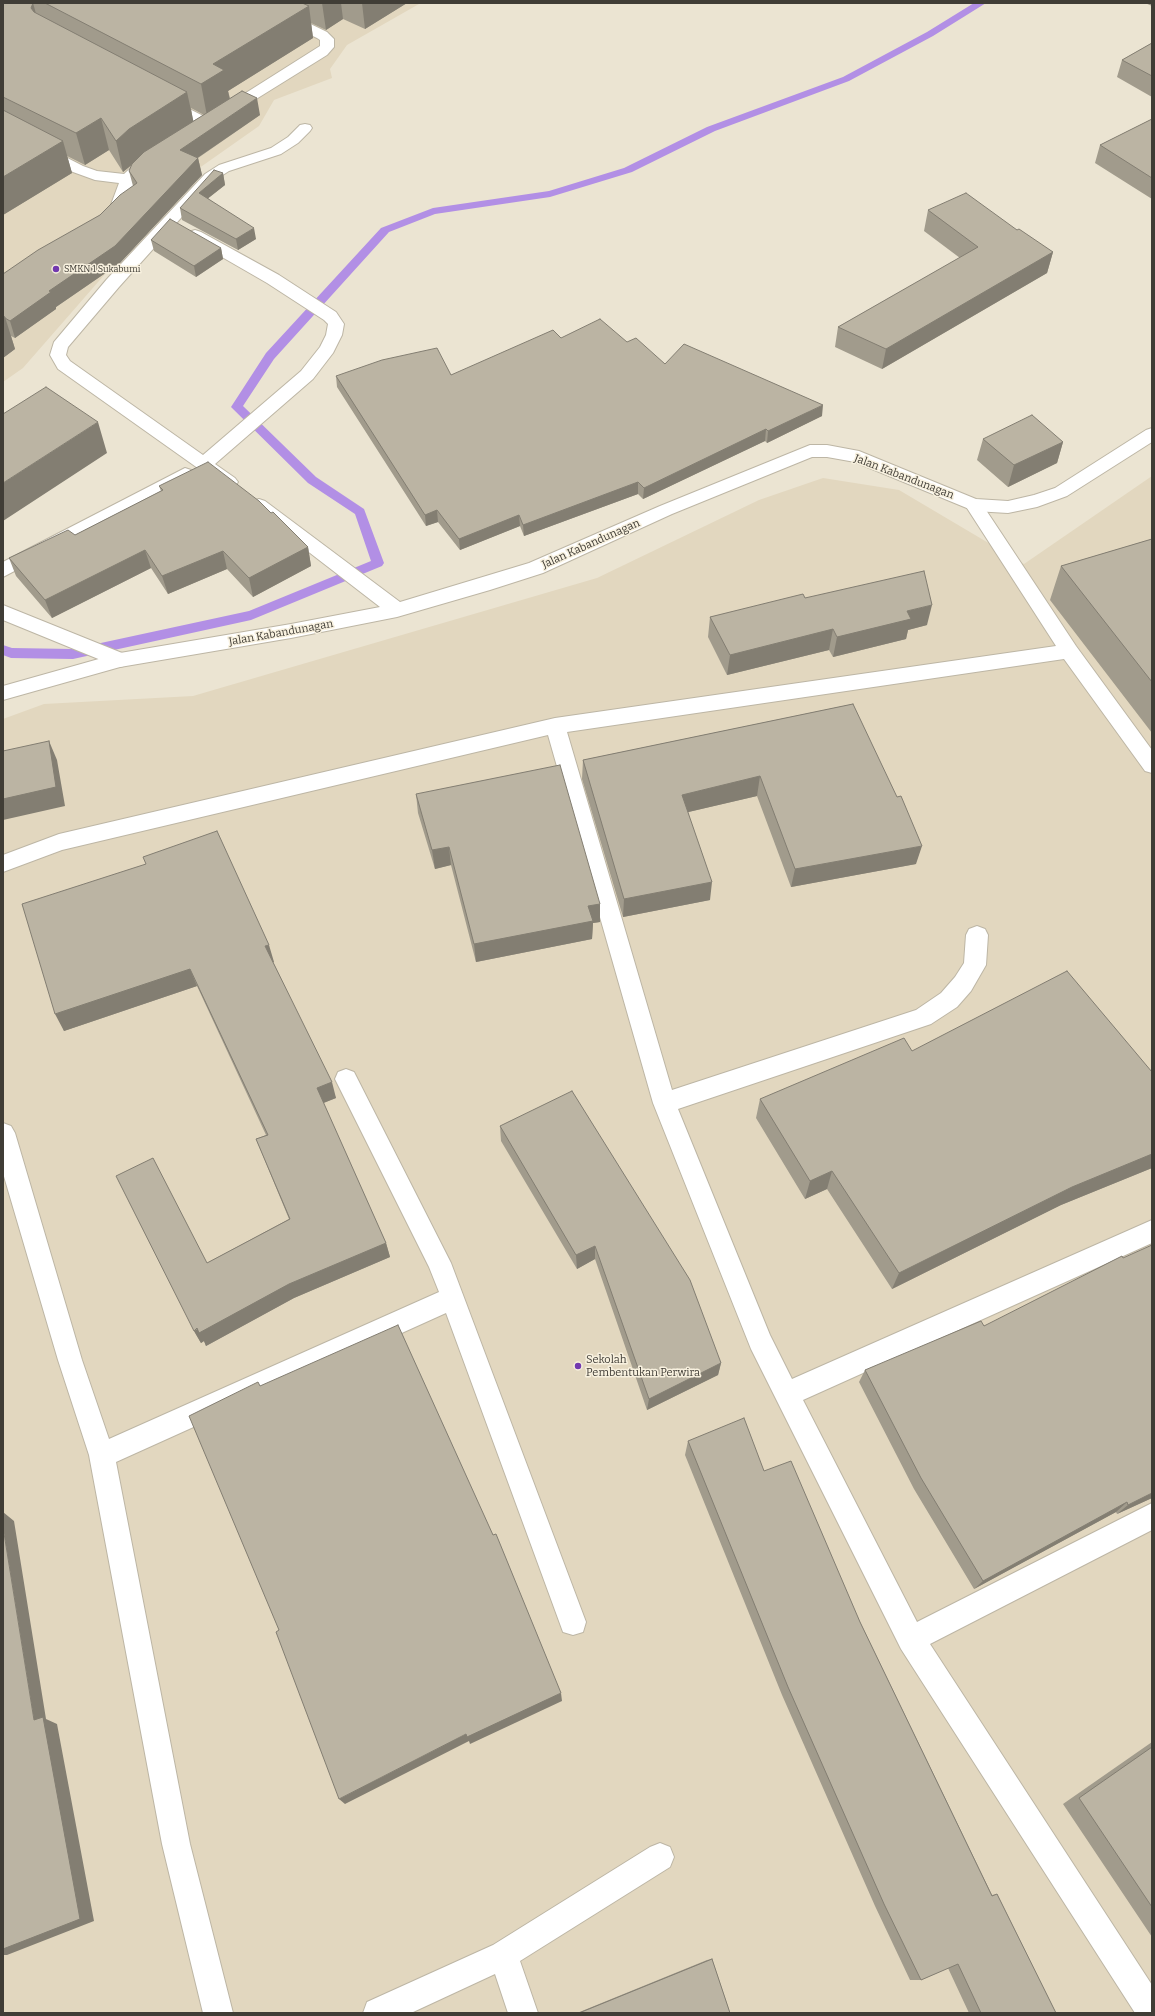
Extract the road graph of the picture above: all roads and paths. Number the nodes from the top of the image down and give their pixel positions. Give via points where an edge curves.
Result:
1 (256, 3) edge
2 (152, 94) edge
3 (208, 124) junction
4 (305, 128) dead end
5 (3, 129) edge
6 (194, 132) edge
7 (168, 148) edge
8 (128, 179) junction
9 (170, 220) junction
10 (98, 228) edge
11 (1152, 434) edge
12 (204, 464) junction
13 (974, 505) junction
14 (3, 570) edge
15 (397, 610) junction
16 (3, 612) edge
17 (1069, 651) junction
18 (120, 660) junction
19 (3, 693) edge
20 (554, 726) junction
21 (1152, 765) edge
22 (3, 864) edge
23 (977, 935) dead end
24 (346, 1079) dead end
25 (664, 1103) junction
26 (3, 1133) edge
27 (1152, 1230) edge
28 (454, 1298) junction
29 (787, 1394) junction
30 (102, 1456) junction
31 (1152, 1516) edge
32 (573, 1622) dead end
33 (911, 1639) junction
34 (660, 1857) dead end
35 (503, 1955) junction
36 (1152, 2012) edge
37 (218, 2013) edge
38 (378, 2013) edge
39 (523, 2013) edge

1 - 3 street via 322,35 327,39 327,47
2 - 3 street
3 - 6 street
4 - 9 street via 276,151 224,168 210,177
5 - 8 street via 78,169 95,175
7 - 8 street via 142,165
8 - 10 street via 110,220
9 - 12 street via 60,346 58,355 64,365
9 - 12 street via 273,280 330,316 336,324 327,349 307,375
11 - 13 street, Jalan Kabandunagan via 1061,492 1037,501 1008,507
12 - 14 street
12 - 15 street
13 - 15 street, Jalan Kabandunagan via 859,457 827,451 810,451 666,510 536,568
13 - 17 street
15 - 18 street, Jalan Kabandunagan via 291,632
16 - 18 street
17 - 20 street
17 - 21 street
18 - 19 street, Jalan Kabandunagan
20 - 22 street via 59,842
20 - 25 street
23 - 25 street via 974,965 963,984 949,1000 923,1017
24 - 28 street via 439,1263
25 - 29 street via 760,1341
26 - 30 street via 70,1360
27 - 29 street
28 - 30 street
28 - 32 street
29 - 33 street
30 - 37 street via 176,1844
31 - 33 street
33 - 36 street
34 - 35 street
35 - 38 street
35 - 39 street

